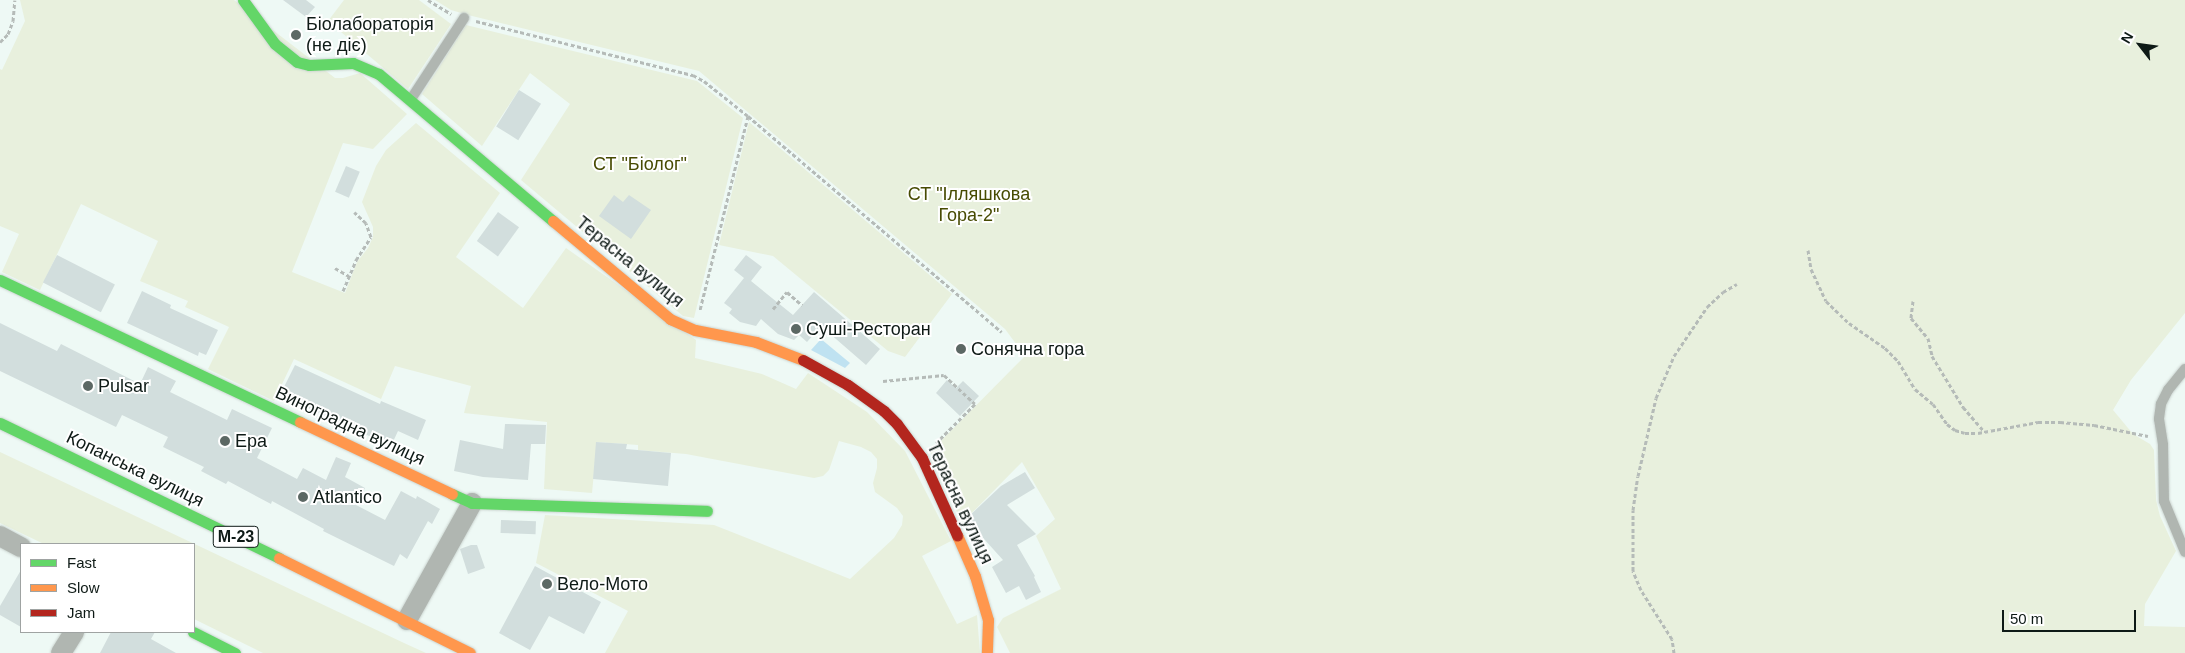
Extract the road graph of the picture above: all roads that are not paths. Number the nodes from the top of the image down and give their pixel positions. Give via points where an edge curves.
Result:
1 (243, 0) edge
2 (464, 18) road end
3 (411, 99) junction
4 (0, 280) edge
5 (2185, 369) edge
6 (0, 422) edge
7 (472, 503) junction
8 (707, 511) dead end
9 (0, 536) edge
10 (20, 546) edge
11 (2185, 552) edge
12 (407, 620) junction
13 (73, 633) edge
14 (195, 633) edge
15 (463, 652) edge
16 (61, 653) edge
17 (235, 653) edge
18 (987, 653) edge

1 - 3 main road, Терасна вулиця via 275,44 297,62 338,62 365,67
2 - 3 lane
3 - 18 main road, Терасна вулиця via 670,319 695,330 756,342 804,361 867,398 897,424 930,473 975,576 988,620
4 - 7 main road, Виноградна вулиця
5 - 11 lane via 2162,404 2159,419 2164,501
6 - 12 main road, Копанська вулиця / М-23
7 - 8 main road, Виноградна вулиця
7 - 12 street
9 - 10 street
12 - 15 main road, Копанська вулиця / М-23
13 - 16 street
14 - 17 main road

